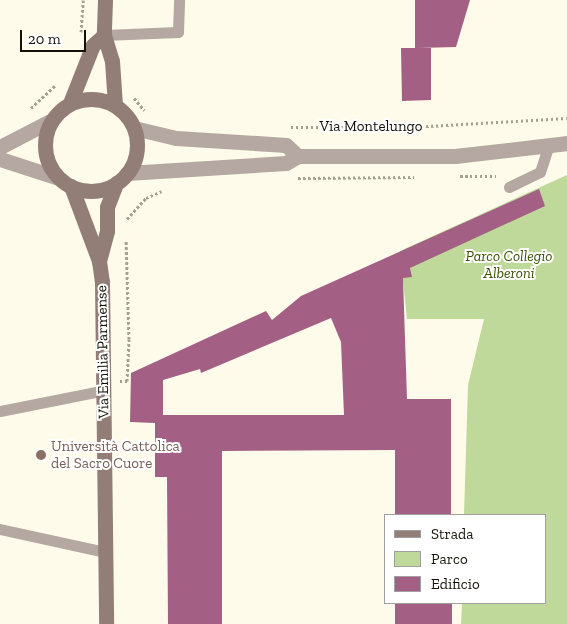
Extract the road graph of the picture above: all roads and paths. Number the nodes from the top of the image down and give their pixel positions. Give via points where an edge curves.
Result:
1 (82, 0) edge
2 (105, 0) edge
3 (179, 0) edge
4 (104, 35) junction
5 (84, 55) junction
6 (60, 82) dead end
7 (132, 96) dead end
8 (70, 104) junction
9 (115, 105) junction
10 (28, 111) dead end
11 (148, 114) dead end
12 (567, 118) edge
13 (52, 120) junction
14 (284, 126) dead end
15 (134, 128) junction
16 (567, 143) edge
17 (0, 147) edge
18 (548, 148) junction
19 (298, 156) junction
20 (0, 159) edge
21 (121, 178) junction
22 (65, 182) junction
23 (509, 187) dead end
24 (99, 261) junction
25 (104, 390) junction
26 (0, 411) edge
27 (0, 528) edge
28 (106, 552) junction
29 (106, 624) edge

1 - 5 path
2 - 4 main road
3 - 4 lane via 178,32
4 - 5 main road
4 - 9 main road via 112,62
5 - 8 main road
6 - 10 path
7 - 11 path
8 - 9 main road via 92,98
8 - 13 main road
9 - 15 main road
12 - 14 path, Via Montelungo via 411,127
13 - 17 street
13 - 22 main road, Via Emilia Parmense via 45,151
15 - 19 street, Via Montelungo via 176,138 286,145
15 - 21 main road, Via Emilia Parmense via 136,151
16 - 18 street, Via Montelungo
18 - 19 street, Via Montelungo via 455,156
18 - 23 lane via 540,172
19 - 21 street, Via Montelungo via 286,163
20 - 22 street
21 - 22 main road via 94,191
21 - 24 main road, Via Emilia Parmense via 108,207 107,231
22 - 24 main road, Via Emilia Parmense
24 - 25 main road, Via Emilia Parmense
25 - 26 lane
25 - 28 main road, Via Emilia Parmense
27 - 28 lane
28 - 29 main road, Via Emilia Parmense

